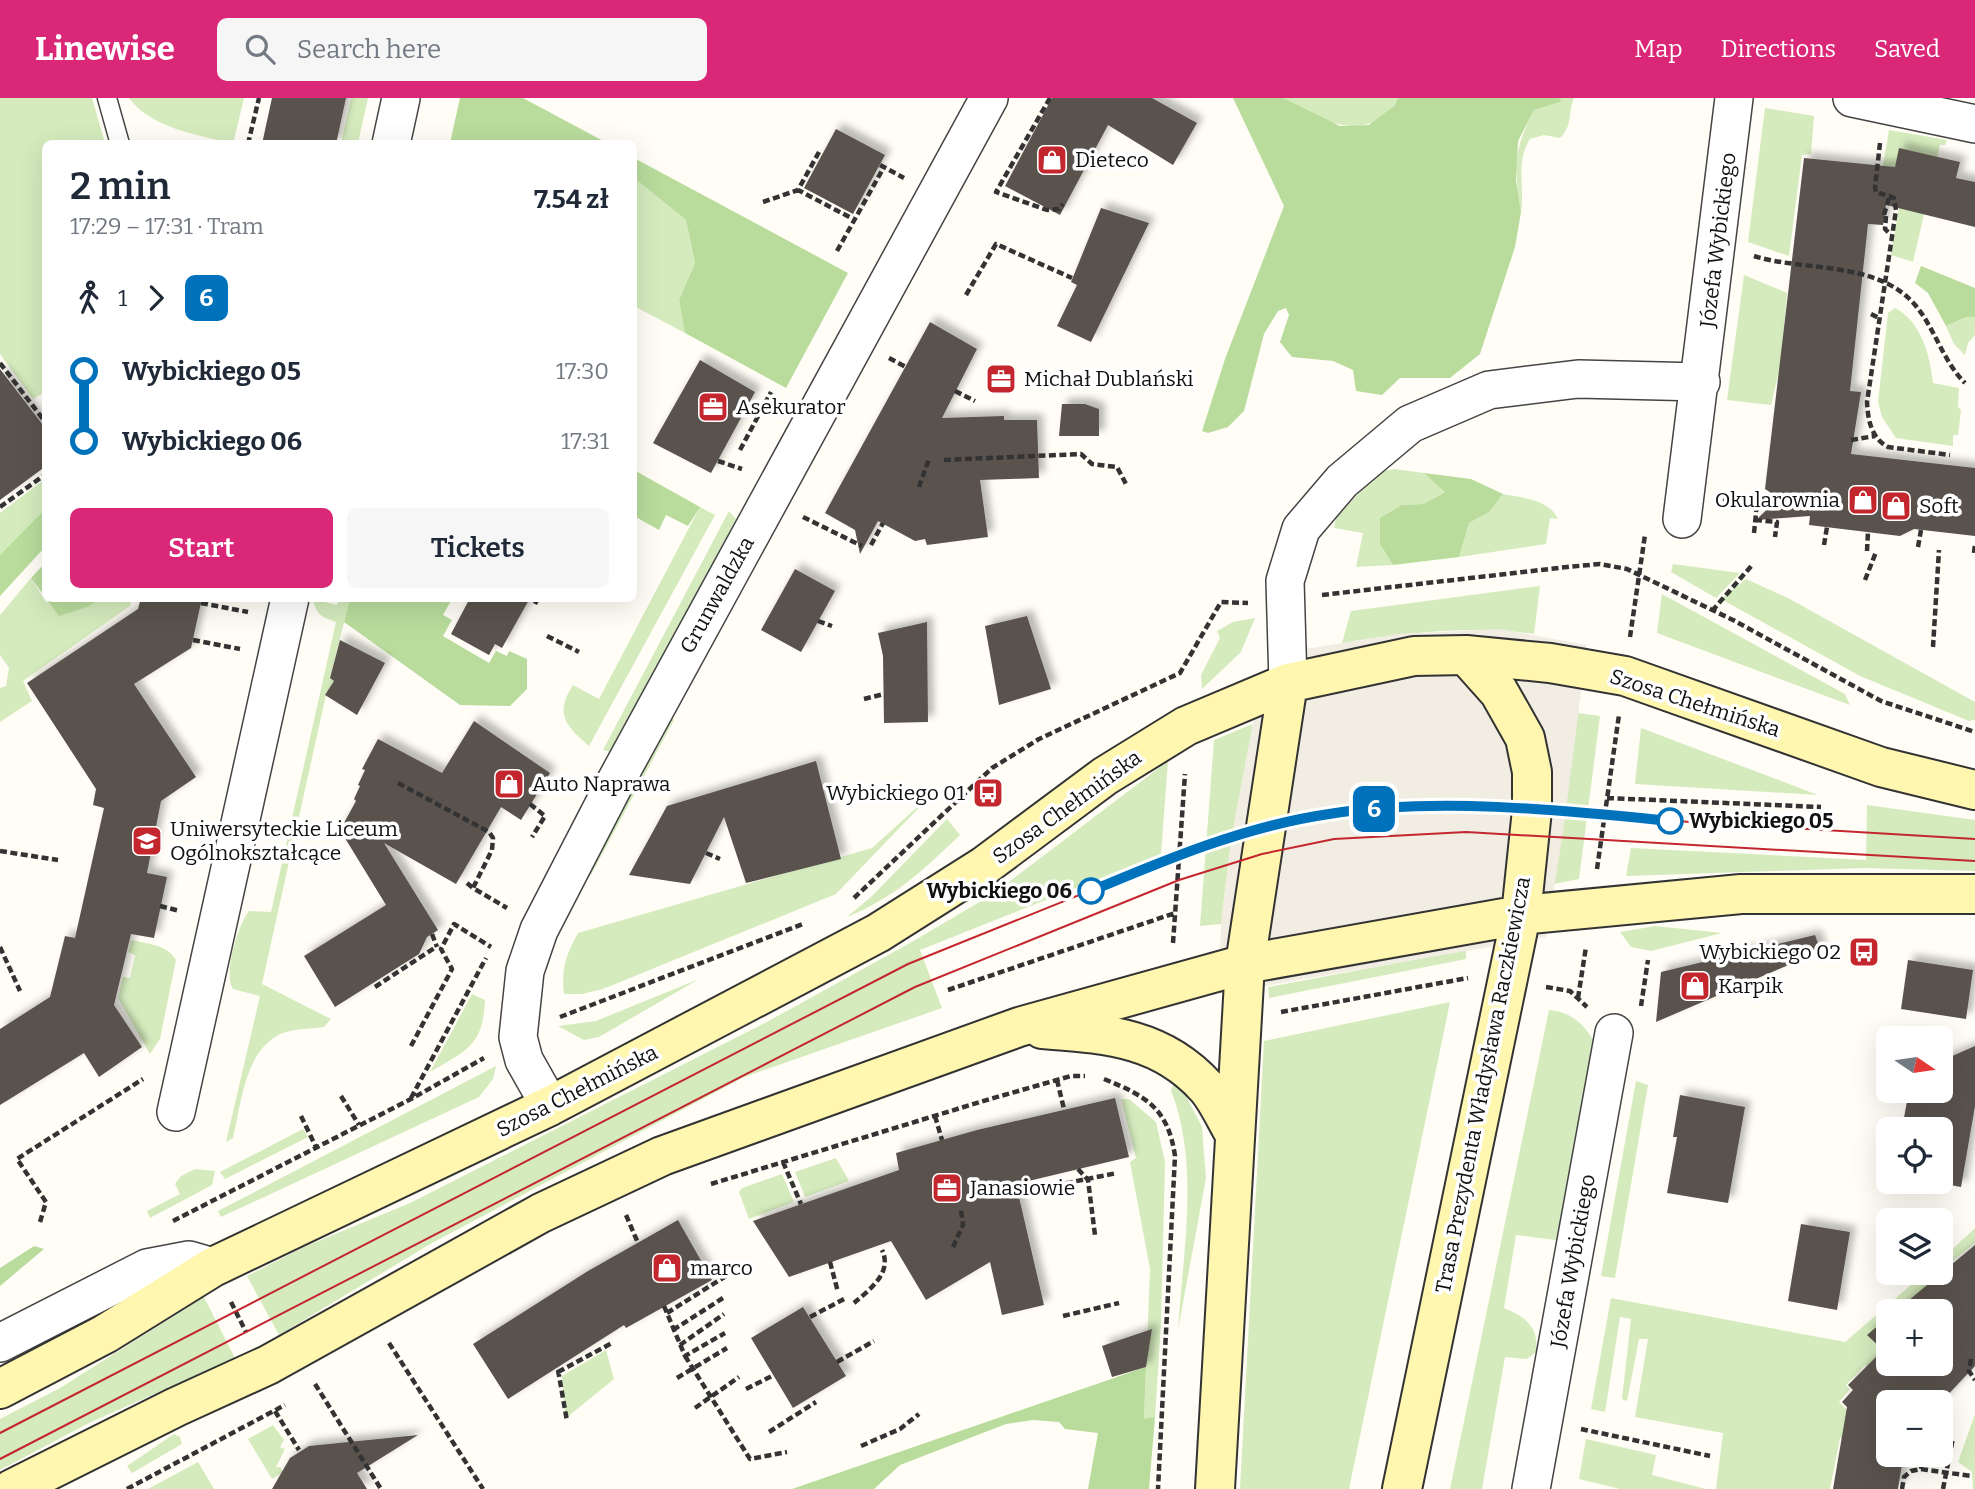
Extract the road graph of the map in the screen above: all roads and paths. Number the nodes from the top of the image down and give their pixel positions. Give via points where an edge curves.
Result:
1 (107, 98) edge
2 (259, 98) edge
3 (401, 98) edge
4 (989, 98) edge
5 (1050, 98) edge
6 (1734, 98) edge
7 (1852, 98) edge
8 (1975, 124) edge
9 (119, 140) edge
10 (249, 140) edge
11 (392, 140) edge
12 (1010, 140) dead end
13 (1023, 147) junction
14 (819, 152) dead end
15 (1877, 170) dead end
16 (901, 176) dead end
17 (798, 190) junction
18 (1890, 194) junction
19 (763, 202) dead end
20 (1063, 204) dead end
21 (855, 220) junction
22 (1890, 234) junction
23 (837, 251) dead end
24 (1748, 254) dead end
25 (1072, 278) dead end
26 (1883, 281) junction
27 (966, 295) dead end
28 (1871, 314) dead end
29 (1879, 318) junction
30 (890, 359) dead end
31 (0, 363) edge
32 (906, 367) dead end
33 (1701, 382) junction
34 (1965, 383) dead end
35 (955, 391) dead end
36 (771, 392) dead end
37 (975, 401) dead end
38 (1860, 402) dead end
39 (1867, 402) junction
40 (42, 419) edge
41 (1875, 436) junction
42 (1851, 440) dead end
43 (748, 454) dead end
44 (1950, 455) dead end
45 (929, 458) dead end
46 (944, 460) dead end
47 (718, 461) dead end
48 (746, 471) dead end
49 (42, 477) edge
50 (1126, 484) dead end
51 (919, 487) dead end
52 (1719, 498) dead end
53 (1757, 504) junction
54 (1767, 505) dead end
55 (0, 507) edge
56 (803, 517) dead end
57 (1682, 519) dead end
58 (1755, 520) junction
59 (883, 523) dead end
60 (1647, 526) dead end
61 (1827, 527) dead end
62 (1921, 530) dead end
63 (1868, 531) dead end
64 (1754, 533) dead end
65 (1775, 537) dead end
66 (1975, 544) edge
67 (871, 545) dead end
68 (1824, 545) dead end
69 (862, 546) dead end
70 (1919, 547) dead end
71 (1939, 550) dead end
72 (1867, 551) dead end
73 (1876, 552) dead end
74 (1974, 553) edge
75 (1753, 564) dead end
76 (1866, 580) dead end
77 (289, 602) edge
78 (201, 603) dead end
79 (1712, 611) dead end
80 (250, 612) dead end
81 (818, 621) dead end
82 (832, 626) dead end
83 (547, 636) dead end
84 (193, 640) dead end
85 (1933, 647) dead end
86 (242, 649) dead end
87 (579, 652) dead end
88 (1466, 655) junction
89 (1625, 676) junction
90 (1288, 683) junction
91 (884, 694) dead end
92 (864, 699) dead end
93 (1186, 726) junction
94 (398, 783) dead end
95 (1975, 790) edge
96 (1607, 798) junction
97 (530, 804) dead end
98 (1821, 807) dead end
99 (532, 838) dead end
100 (0, 851) edge
101 (706, 853) dead end
102 (720, 859) dead end
103 (58, 860) dead end
104 (467, 883) dead end
105 (473, 888) junction
106 (1975, 894) edge
107 (504, 906) dead end
108 (1592, 906) junction
109 (1175, 913) junction
110 (1521, 915) junction
111 (432, 934) dead end
112 (0, 947) edge
113 (439, 948) junction
114 (1245, 964) junction
115 (1507, 982) junction
116 (1174, 983) junction
117 (375, 987) dead end
118 (948, 990) dead end
119 (20, 991) dead end
120 (1570, 991) dead end
121 (1578, 998) dead end
122 (1241, 1020) junction
123 (1019, 1027) junction
124 (1614, 1033) dead end
125 (411, 1046) dead end
126 (153, 1073) dead end
127 (1058, 1080) junction
128 (341, 1096) dead end
129 (411, 1099) dead end
130 (550, 1106) junction
131 (1064, 1110) dead end
132 (176, 1112) dead end
133 (301, 1116) dead end
134 (936, 1116) junction
135 (359, 1125) dead end
136 (1234, 1133) junction
137 (942, 1140) dead end
138 (316, 1147) dead end
139 (783, 1162) junction
140 (1078, 1169) dead end
141 (1116, 1173) dead end
142 (1088, 1180) junction
143 (1014, 1183) dead end
144 (707, 1185) dead end
145 (801, 1204) dead end
146 (636, 1210) dead end
147 (961, 1210) dead end
148 (626, 1214) junction
149 (615, 1220) dead end
150 (40, 1222) dead end
151 (1096, 1235) dead end
152 (638, 1243) dead end
153 (953, 1247) dead end
154 (882, 1250) dead end
155 (830, 1262) dead end
156 (213, 1267) junction
157 (726, 1276) dead end
158 (838, 1292) dead end
159 (723, 1298) dead end
160 (846, 1298) dead end
161 (230, 1300) dead end
162 (854, 1303) dead end
163 (1119, 1303) dead end
164 (664, 1306) dead end
165 (667, 1313) junction
166 (724, 1314) dead end
167 (1063, 1316) dead end
168 (810, 1317) dead end
169 (673, 1330) junction
170 (246, 1332) dead end
171 (725, 1333) dead end
172 (401, 1336) dead end
173 (874, 1341) dead end
174 (0, 1343) edge
175 (389, 1343) junction
176 (612, 1343) dead end
177 (680, 1345) junction
178 (379, 1348) dead end
179 (727, 1348) dead end
180 (685, 1356) junction
181 (1971, 1359) dead end
182 (837, 1362) dead end
183 (694, 1368) junction
184 (774, 1375) dead end
185 (739, 1377) dead end
186 (327, 1378) dead end
187 (677, 1378) dead end
188 (1975, 1380) edge
189 (315, 1384) junction
190 (746, 1389) dead end
191 (0, 1390) edge
192 (306, 1390) dead end
193 (711, 1397) junction
194 (816, 1402) dead end
195 (288, 1403) dead end
196 (695, 1408) dead end
197 (275, 1411) junction
198 (919, 1414) dead end
199 (567, 1421) dead end
200 (1580, 1429) dead end
201 (769, 1432) dead end
202 (861, 1446) dead end
203 (299, 1450) dead end
204 (787, 1452) dead end
205 (1710, 1456) dead end
206 (1946, 1467) edge
207 (1921, 1469) joint
208 (1945, 1473) junction
209 (1971, 1476) dead end
210 (42, 1480) edge
211 (138, 1483) junction
212 (12, 1489) edge
213 (127, 1489) edge
214 (142, 1489) edge
215 (381, 1489) edge
216 (484, 1489) edge
217 (1158, 1489) edge
218 (1215, 1489) edge
219 (1402, 1489) edge
220 (1531, 1489) edge
221 (1902, 1489) edge
222 (1942, 1489) edge

1 - 9 lane
2 - 10 path
3 - 11 street
4 - 130 street, Grunwaldzka via 539,930 525,971 518,1037 524,1060
5 - 13 path
6 - 33 street, Józefa Wybickiego
7 - 8 street
12 - 13 path
13 - 20 path via 996,192 1047,210
14 - 17 path
15 - 18 path via 1876,192
16 - 21 path via 882,166
17 - 19 path
17 - 21 path
18 - 22 path via 1885,216
18 - 22 path via 1896,202
21 - 23 path
22 - 26 path
24 - 26 path via 1779,264
25 - 27 path via 996,244
26 - 29 path
26 - 34 path via 1915,305
28 - 29 path
29 - 39 path
30 - 32 path
31 - 40 path
33 - 57 street, Józefa Wybickiego
33 - 90 street via 1578,379 1489,390 1410,424 1342,481 1301,528 1285,580
35 - 37 path
36 - 43 path via 738,449
38 - 39 path
39 - 41 path
41 - 42 path
41 - 44 path via 1888,447
45 - 51 path
46 - 50 path via 1081,454 1091,464 1117,467
47 - 48 path
49 - 55 path
52 - 53 path
53 - 54 path
53 - 58 path
56 - 69 path
58 - 64 path
58 - 65 path via 1777,522
59 - 67 path
60 - 89 path
61 - 68 path
62 - 70 path
63 - 72 path
66 - 74 path
71 - 85 path
73 - 76 path
75 - 79 path
77 - 132 street
78 - 80 path
81 - 82 path
83 - 87 path
84 - 86 path
88 - 89 main road, Szosa Chełmińska
88 - 90 main road, Szosa Chełmińska via 1414,656
88 - 110 main road, Trasa Prezydenta Władysława Raczkiewicza via 1499,692 1525,738 1532,772 1532,810
89 - 95 main road, Szosa Chełmińska via 1881,767
89 - 96 path
90 - 93 main road, Szosa Chełmińska
90 - 114 main road
91 - 92 path
93 - 109 path
93 - 130 main road, Szosa Chełmińska via 1105,776 984,866 878,933
94 - 105 path via 489,832 492,850
96 - 98 path
96 - 108 path
97 - 99 path via 545,816
100 - 103 path
101 - 102 path
104 - 105 path
105 - 107 path
106 - 108 main road via 1741,894
108 - 110 main road
108 - 121 path
109 - 116 path
109 - 118 path
110 - 114 main road
110 - 115 main road, Trasa Prezydenta Władysława Raczkiewicza
111 - 113 path
112 - 119 path
113 - 117 path
113 - 125 path via 452,969
113 - 129 path via 454,924 491,947
114 - 116 main road
114 - 122 main road
115 - 120 path
115 - 122 path via 1464,977
115 - 219 main road, Trasa Prezydenta Władysława Raczkiewicza
116 - 123 main road
122 - 136 main road
123 - 136 main road via 1116,1035 1164,1053 1207,1087
123 - 210 main road via 662,1156 541,1213 268,1365
124 - 220 street, Józefa Wybickiego
126 - 150 path via 17,1159 46,1202
127 - 131 path
127 - 134 path
127 - 217 path via 1097,1076 1136,1092 1164,1116 1172,1136 1175,1156
128 - 135 path
130 - 156 main road, Szosa Chełmińska
133 - 138 path
134 - 137 path
134 - 139 path
136 - 218 main road
139 - 144 path
139 - 145 path
140 - 142 path
141 - 142 path
142 - 143 path via 1047,1186
142 - 151 path
146 - 148 path
147 - 153 path via 963,1225
148 - 149 path
148 - 152 path
154 - 162 path via 884,1266 878,1282
155 - 158 path
156 - 174 street via 189,1260 146,1268
156 - 191 main road, Szosa Chełmińska via 105,1334
157 - 165 path
159 - 169 path
160 - 168 path
161 - 170 path
163 - 167 path
164 - 165 path
165 - 169 path
166 - 177 path
169 - 177 path
171 - 180 path
172 - 175 path
173 - 182 path
175 - 178 path
175 - 216 path
176 - 199 path via 558,1370
177 - 180 path
179 - 183 path
180 - 183 path
181 - 188 path via 1969,1371
183 - 187 path
183 - 193 path
184 - 190 path
185 - 193 path
186 - 189 path
189 - 192 path
189 - 215 path
193 - 196 path
193 - 204 path via 750,1459
194 - 201 path
195 - 197 path
197 - 203 path
197 - 211 path
198 - 202 path via 900,1429
200 - 205 path
206 - 208 path
207 - 208 path
207 - 221 path via 1904,1477
208 - 209 path
208 - 222 path
210 - 212 main road
211 - 213 path
211 - 214 path

